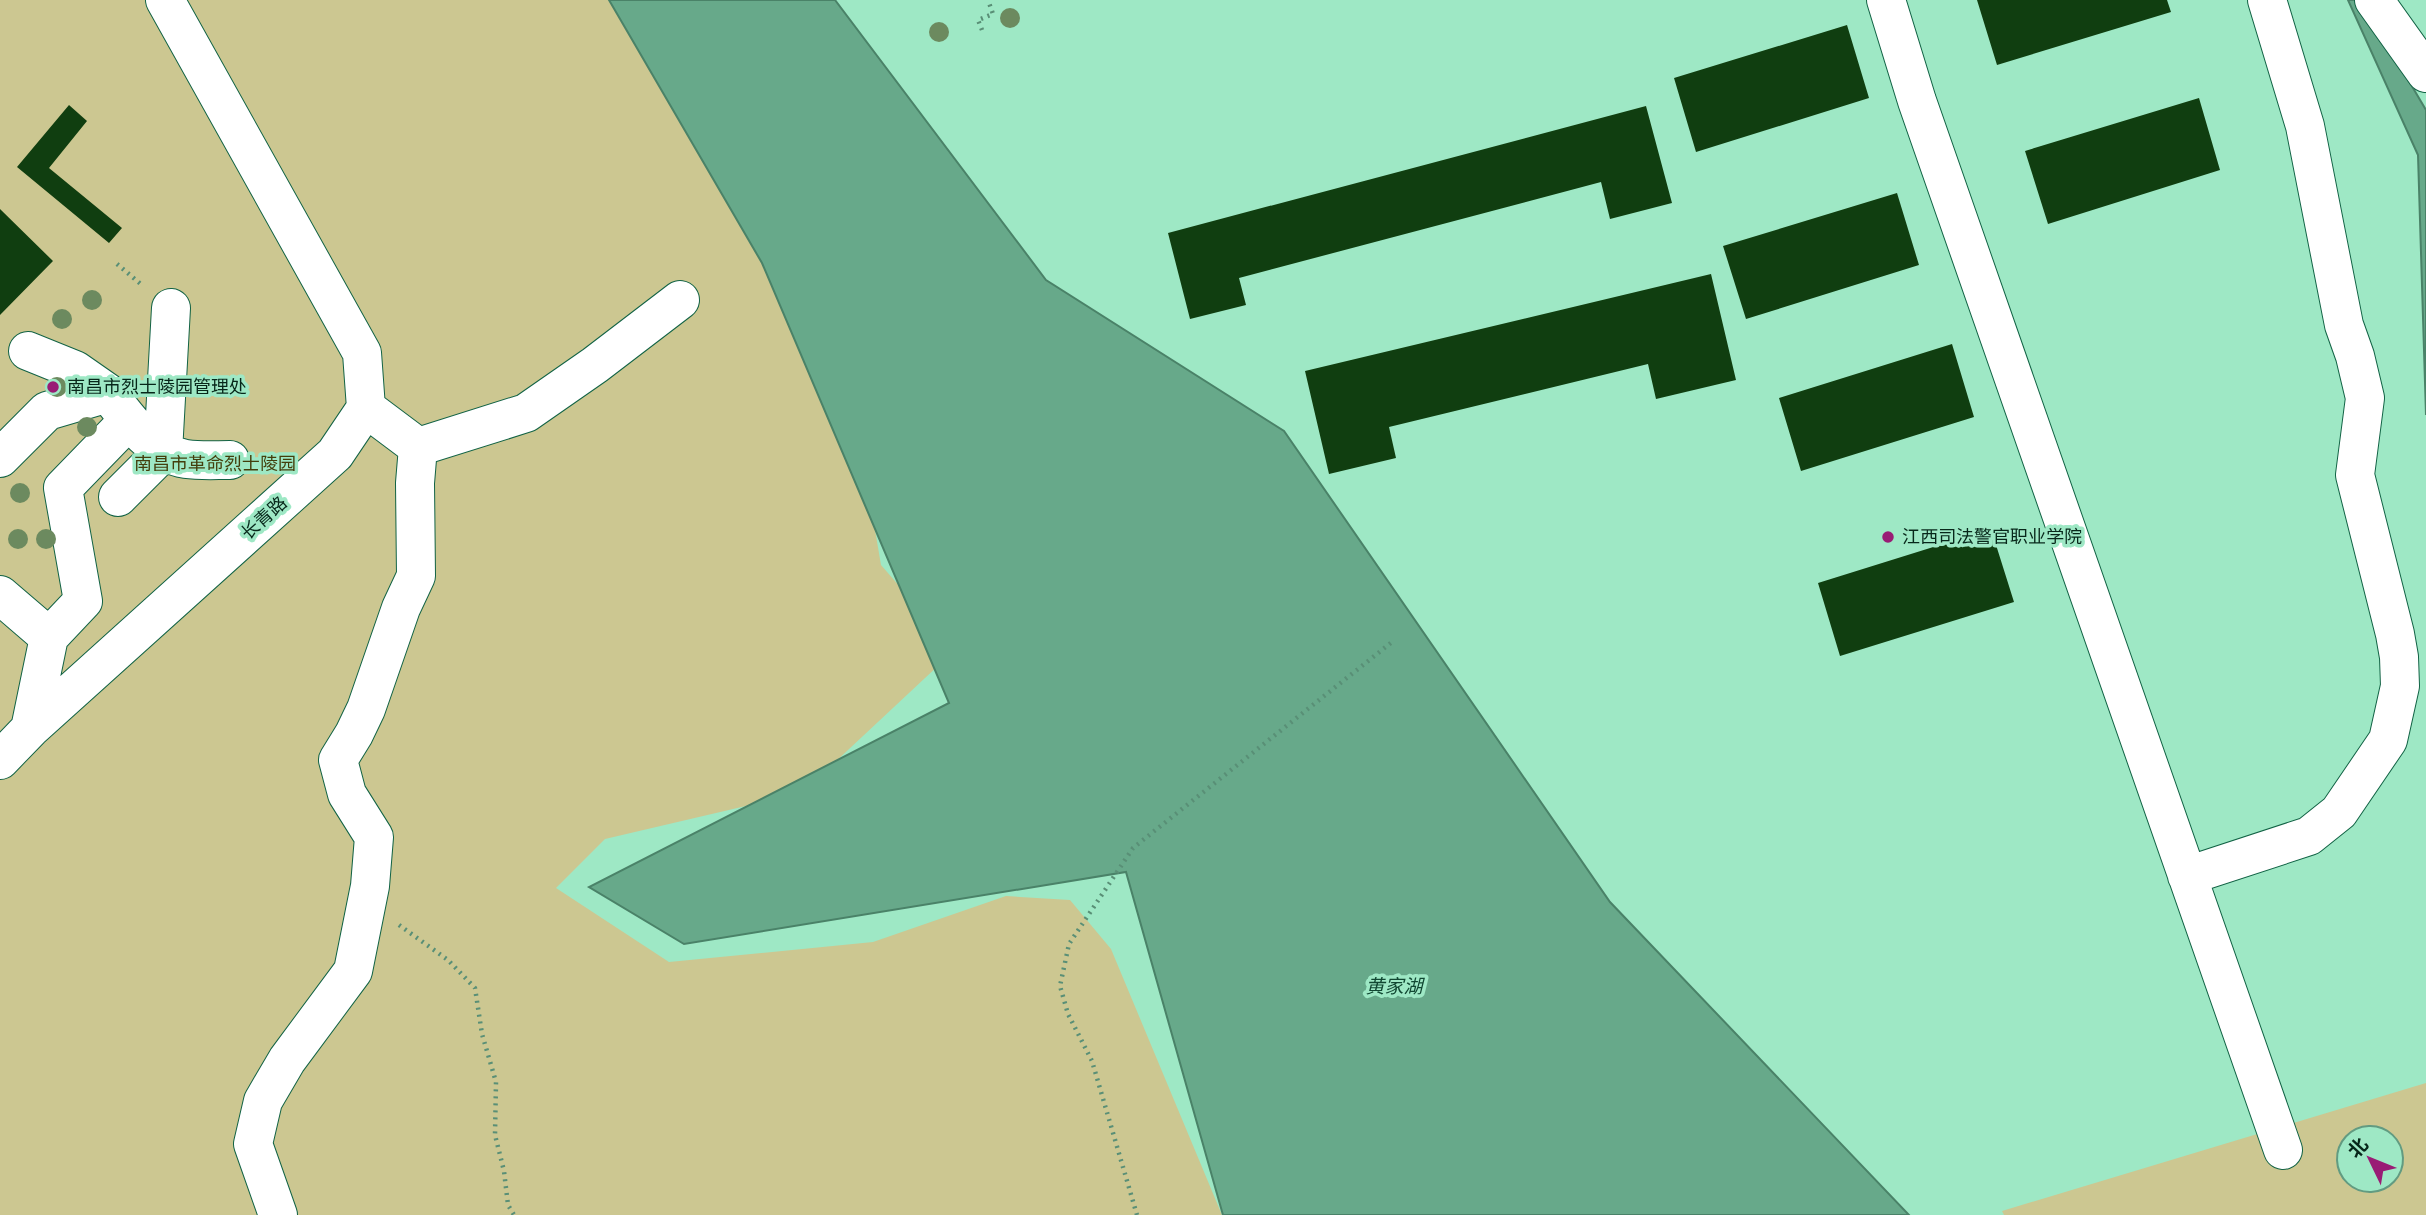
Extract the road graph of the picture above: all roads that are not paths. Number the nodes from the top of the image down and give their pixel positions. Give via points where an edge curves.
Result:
1 (165, 0) edge
2 (1886, 0) edge
3 (2267, 0) edge
4 (2374, 0) edge
5 (2426, 73) edge
6 (680, 300) dead end
7 (171, 308) dead end
8 (27, 351) dead end
9 (118, 406) junction
10 (366, 408) junction
11 (418, 447) junction
12 (163, 452) junction
13 (0, 458) edge
14 (230, 460) dead end
15 (118, 497) dead end
16 (0, 595) edge
17 (49, 637) junction
18 (30, 729) junction
19 (0, 760) edge
20 (2187, 876) junction
21 (2283, 1150) dead end
22 (278, 1215) edge

1 - 10 street via 362,353
2 - 20 street via 1917,101
3 - 20 street via 2305,126 2344,324 2365,398 2355,475 2395,634 2400,686 2388,740 2339,812 2309,835
4 - 5 street
6 - 11 street via 526,413
7 - 12 street
8 - 9 street via 75,370
9 - 12 street
9 - 13 street via 47,411
9 - 17 street via 63,488 83,601
10 - 11 street
10 - 18 street, 长青路 via 335,454
11 - 22 street via 416,576 366,709 338,760 348,794 374,838 353,971 287,1060 263,1101 253,1144
12 - 14 street via 184,459
12 - 15 street
16 - 17 street
17 - 18 street
18 - 19 street, 长青路
20 - 21 street

